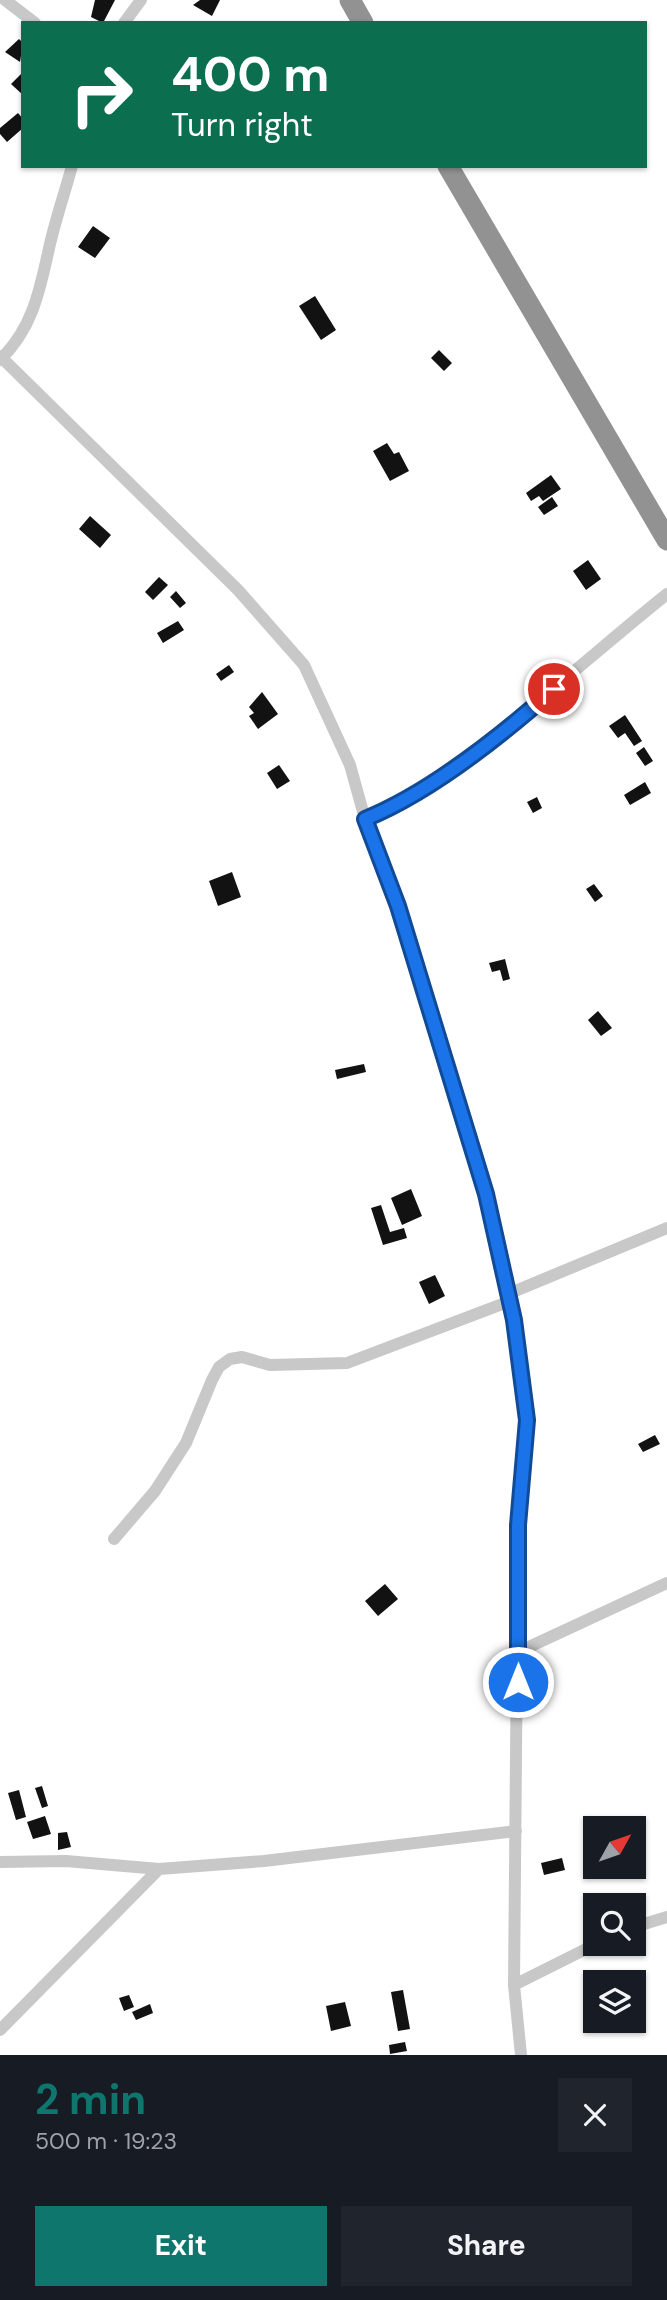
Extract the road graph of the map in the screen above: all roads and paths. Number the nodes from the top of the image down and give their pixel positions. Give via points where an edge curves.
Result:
1 (5, 0) edge
2 (141, 0) edge
3 (350, 0) edge
4 (32, 21) edge
5 (125, 21) edge
6 (362, 21) edge
7 (71, 168) edge
8 (448, 168) edge
9 (1, 358) edge
10 (667, 540) edge
11 (667, 594) edge
12 (365, 819) junction
13 (667, 1227) edge
14 (509, 1298) junction
15 (114, 1539) dead end
16 (667, 1583) edge
17 (518, 1652) junction
18 (516, 1830) junction
19 (0, 1862) edge
20 (159, 1868) junction
21 (667, 1917) edge
22 (646, 1923) edge
23 (583, 1950) edge
24 (514, 1984) junction
25 (0, 2030) edge
26 (521, 2055) edge

1 - 4 street
2 - 5 street
3 - 6 highway
7 - 9 street via 41,293 23,334
8 - 10 highway
9 - 12 street via 238,590 304,665 350,765
11 - 12 street via 516,722 393,807
12 - 14 street via 398,906 486,1194
13 - 14 street
14 - 15 street via 347,1363 297,1366 230,1359 212,1380 186,1443
14 - 17 street via 527,1420 518,1525
16 - 17 street
17 - 18 street
18 - 20 street via 264,1861
18 - 24 street
19 - 20 street
20 - 25 street
21 - 22 street
23 - 24 street
24 - 26 street

